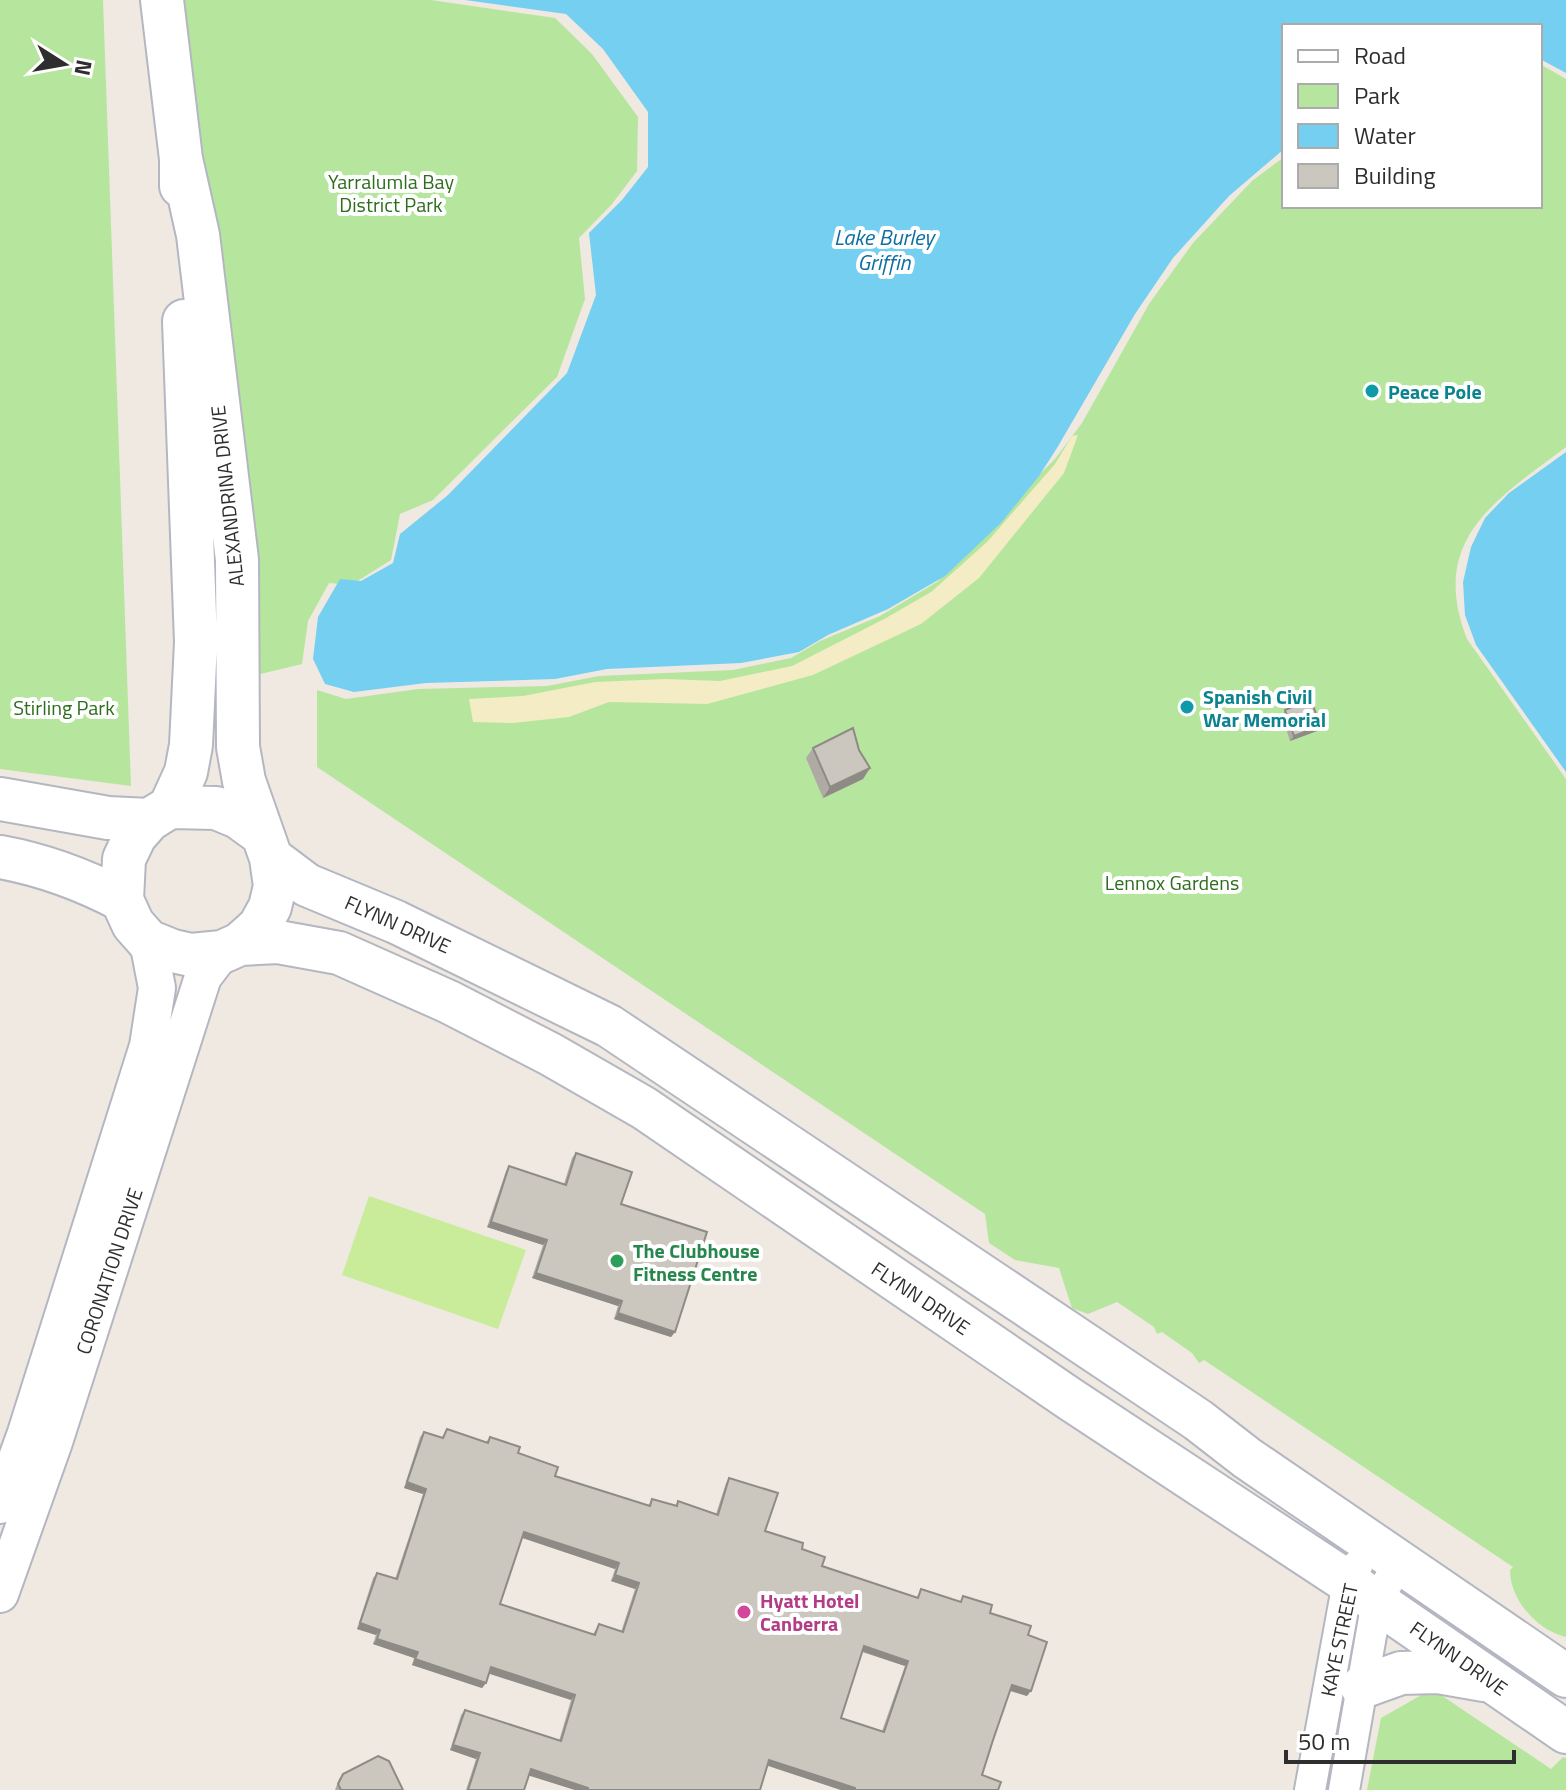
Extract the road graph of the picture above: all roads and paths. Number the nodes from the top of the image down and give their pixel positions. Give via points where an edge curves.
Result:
1 (162, 0) edge
2 (181, 159) junction
3 (0, 799) edge
4 (160, 814) junction
5 (266, 845) junction
6 (0, 857) edge
7 (122, 900) junction
8 (148, 941) junction
9 (231, 948) junction
10 (1247, 1458) junction
11 (1220, 1496) junction
12 (0, 1505) edge
13 (1385, 1552) junction
14 (1363, 1591) junction
15 (0, 1594) edge
16 (1566, 1676) edge
17 (1493, 1681) junction
18 (1362, 1687) junction
19 (1566, 1732) edge
20 (1310, 1790) edge
21 (1344, 1790) edge

1 - 2 main road, ALEXANDRINA DRIVE
2 - 4 main road, ALEXANDRINA DRIVE via 196,642 186,772
2 - 5 main road, ALEXANDRINA DRIVE via 198,235 237,560 238,747
3 - 4 main road via 108,818
4 - 5 main road via 216,808 238,817
4 - 7 main road via 135,836 124,859
5 - 9 main road via 275,886 270,907 259,927
5 - 10 main road, FLYNN DRIVE via 307,885 396,922 609,1026
6 - 7 main road via 83,880
7 - 8 main road
8 - 9 main road via 191,955
8 - 12 street, CORONATION DRIVE via 157,988 148,1046
9 - 11 main road, FLYNN DRIVE via 278,942 339,953 550,1054 644,1108
9 - 15 street, CORONATION DRIVE via 203,977
10 - 11 main road
10 - 13 main road, FLYNN DRIVE
11 - 14 main road, FLYNN DRIVE
13 - 14 street, KAYE STREET
13 - 16 main road, FLYNN DRIVE
14 - 17 main road, FLYNN DRIVE
14 - 18 street, KAYE STREET
14 - 20 street, KAYE STREET
17 - 18 main road via 1438,1672 1401,1673
17 - 19 main road, FLYNN DRIVE
18 - 21 street, KAYE STREET

